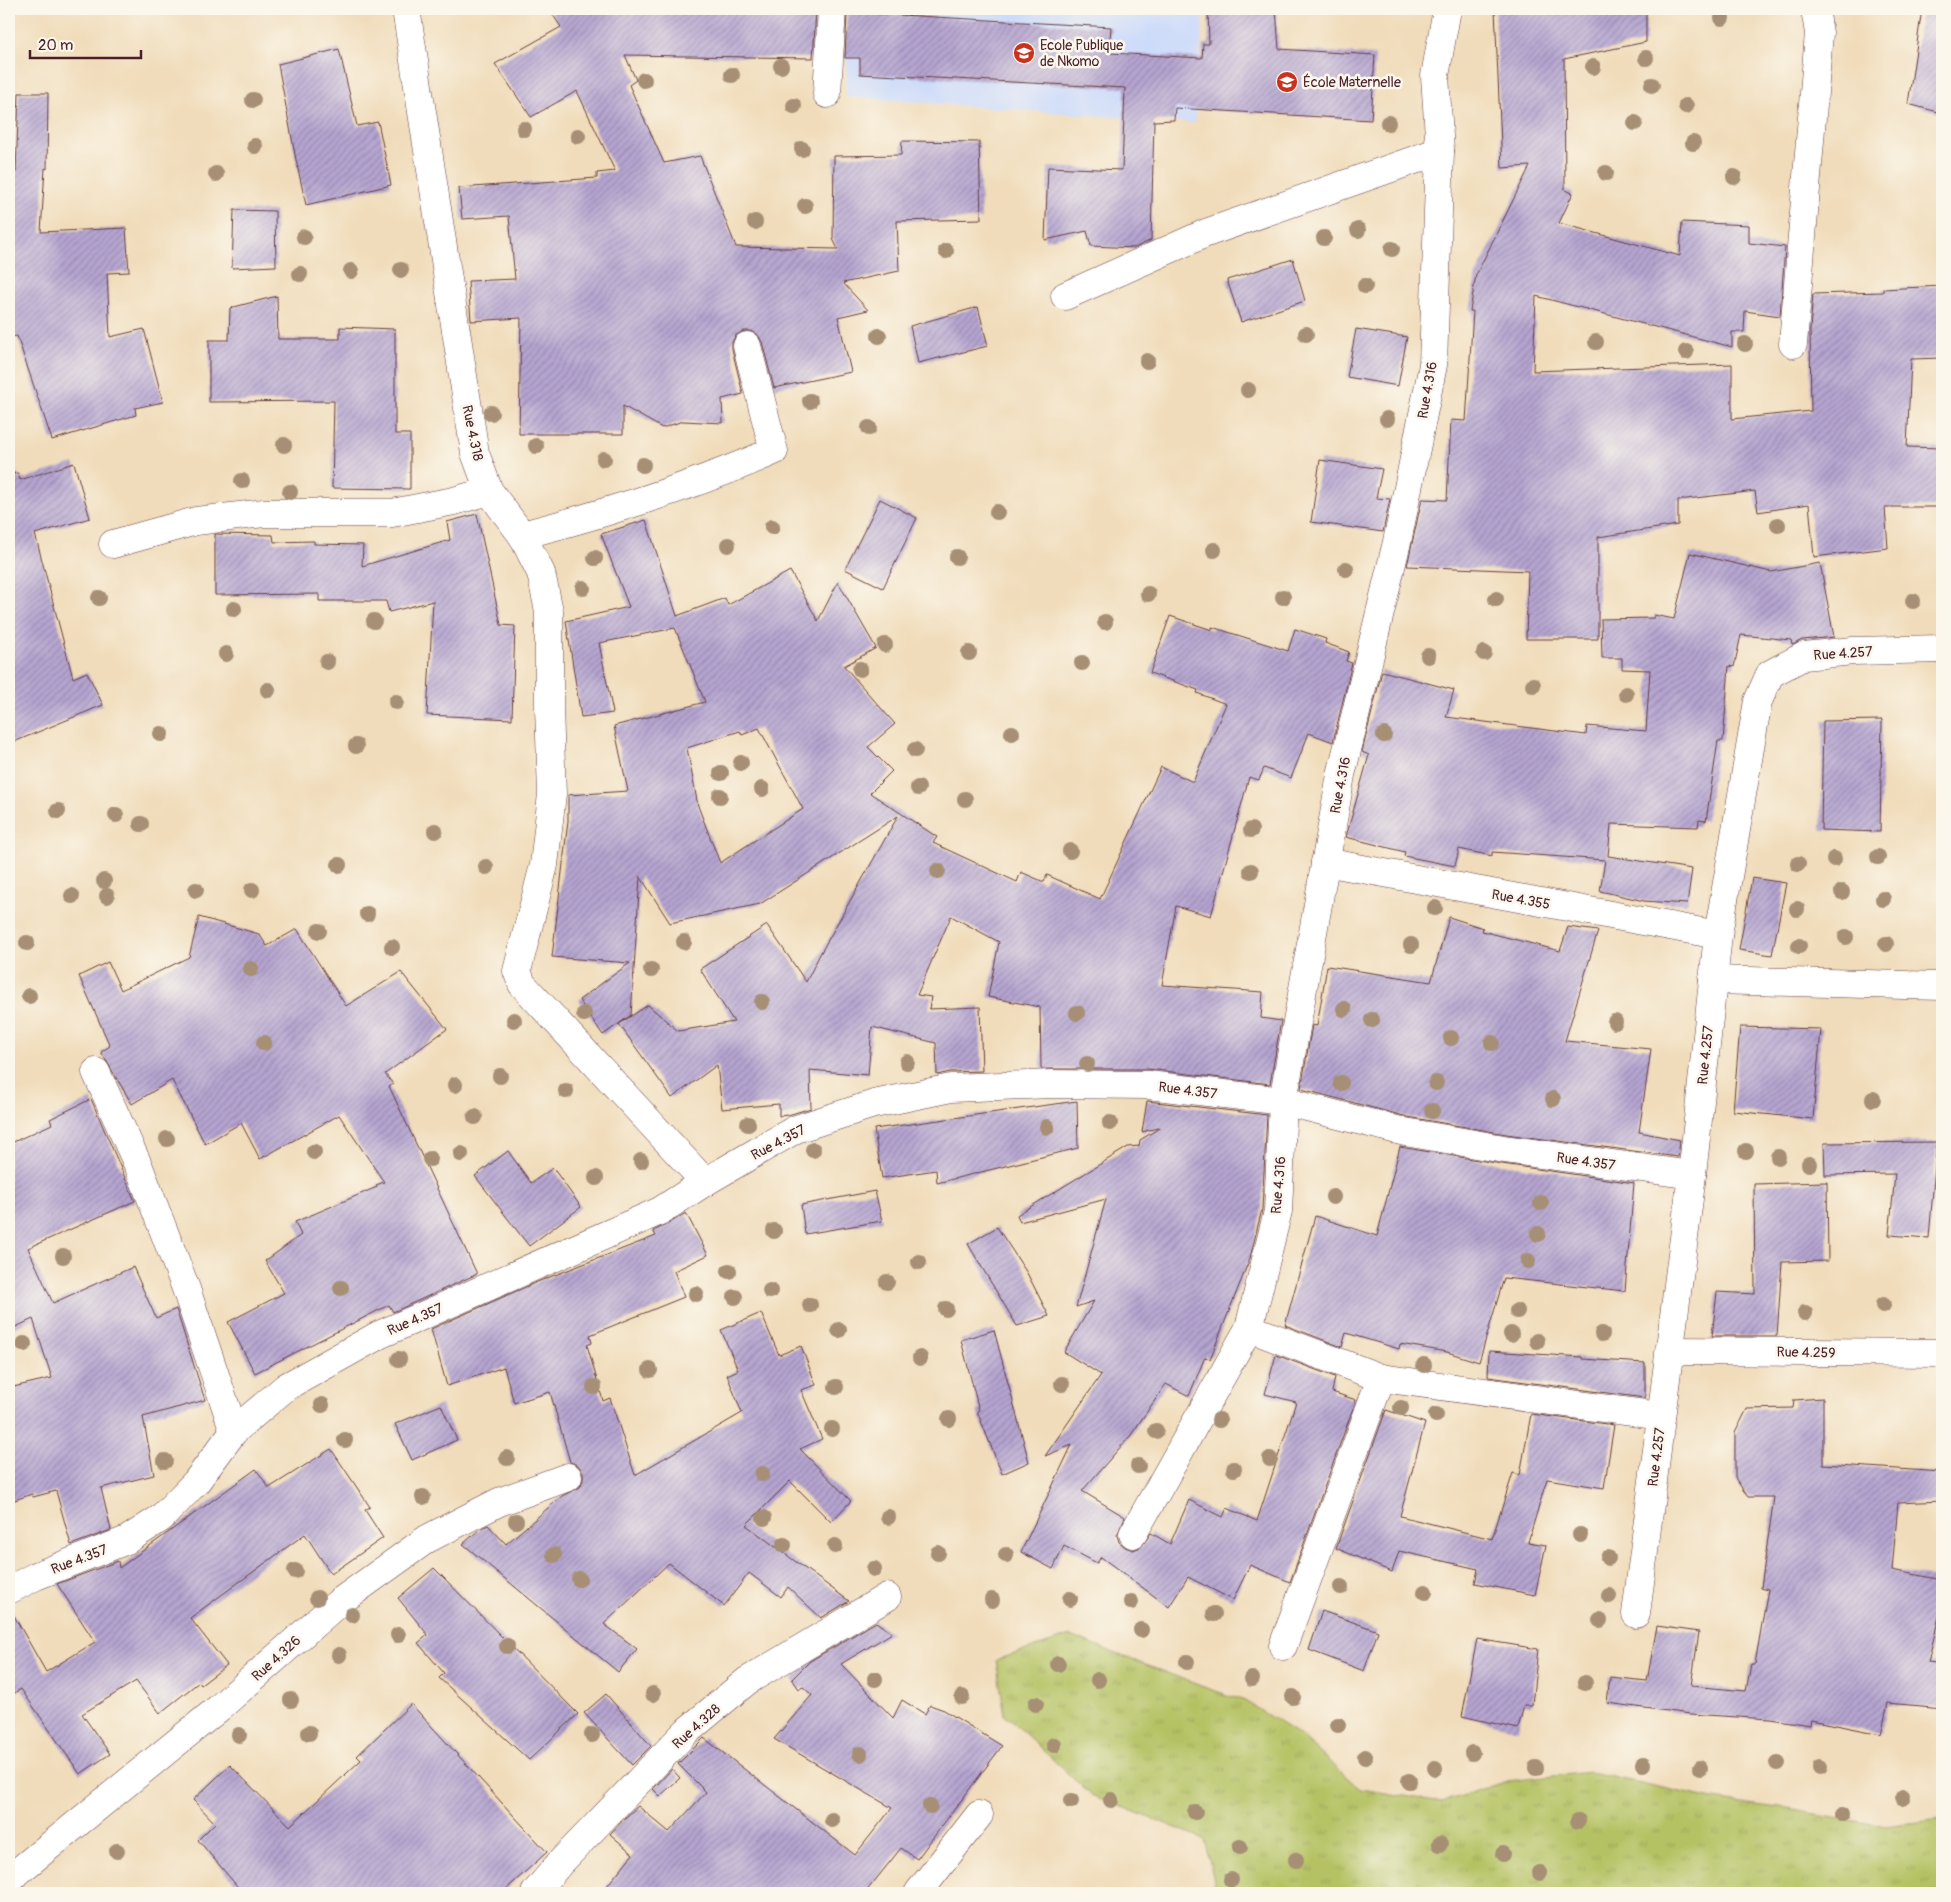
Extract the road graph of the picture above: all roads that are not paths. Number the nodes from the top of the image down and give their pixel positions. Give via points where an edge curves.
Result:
1 (406, 9) edge
2 (832, 9) edge
3 (1447, 9) edge
4 (1815, 9) edge
5 (827, 94) dead end
6 (1440, 151) junction
7 (1065, 296) dead end
8 (1793, 344) dead end
9 (747, 346) dead end
10 (490, 491) junction
11 (522, 535) junction
12 (112, 544) dead end
13 (1942, 650) edge
14 (1325, 862) junction
15 (1718, 935) junction
16 (1712, 980) junction
17 (1942, 986) edge
18 (96, 1072) dead end
19 (1283, 1101) junction
20 (1692, 1175) junction
21 (706, 1182) junction
22 (1249, 1328) junction
23 (1669, 1351) junction
24 (1942, 1353) edge
25 (1381, 1378) junction
26 (1661, 1416) junction
27 (234, 1431) junction
28 (568, 1477) dead end
29 (1133, 1534) dead end
30 (9, 1590) edge
31 (887, 1597) dead end
32 (1636, 1614) dead end
33 (1283, 1646) dead end
34 (979, 1815) dead end
35 (9, 1879) edge
36 (535, 1893) edge
37 (918, 1893) edge

1 - 10 street, Rue 4.318 via 465,397 475,453
2 - 5 street
3 - 6 street, Rue 4.316 via 1436,76
4 - 8 street via 1819,32
6 - 7 street via 1206,233
6 - 14 street, Rue 4.316 via 1433,365 1397,542 1341,775
9 - 11 street via 774,451 622,507
10 - 11 street, Rue 4.318
10 - 12 street via 392,513 264,513 196,520
11 - 21 street, Rue 4.318 via 541,573 549,611 548,707 552,794 544,866 516,971 522,984
13 - 15 street, Rue 4.257 via 1853,651 1804,656 1770,674 1758,701
14 - 15 street, Rue 4.355
14 - 19 street, Rue 4.316
15 - 16 street, Rue 4.257
16 - 17 street
16 - 20 street, Rue 4.257
18 - 27 street via 140,1167
19 - 20 street, Rue 4.357 via 1405,1132
19 - 21 street, Rue 4.357 via 1148,1085 952,1088 874,1104 796,1130
19 - 22 street, Rue 4.316 via 1278,1211
20 - 23 street, Rue 4.257
21 - 27 street, Rue 4.357 via 660,1211 379,1335 286,1387
22 - 25 street
22 - 29 street, Rue 4.316
23 - 24 street, Rue 4.259
23 - 26 street, Rue 4.257
25 - 26 street
25 - 33 street
26 - 32 street, Rue 4.257
27 - 30 street, Rue 4.357 via 196,1482 161,1518 127,1540
28 - 35 street, Rue 4.326 via 499,1502 427,1538 338,1603 219,1708
31 - 36 street, Rue 4.328 via 747,1681 694,1725 559,1864
34 - 37 street

